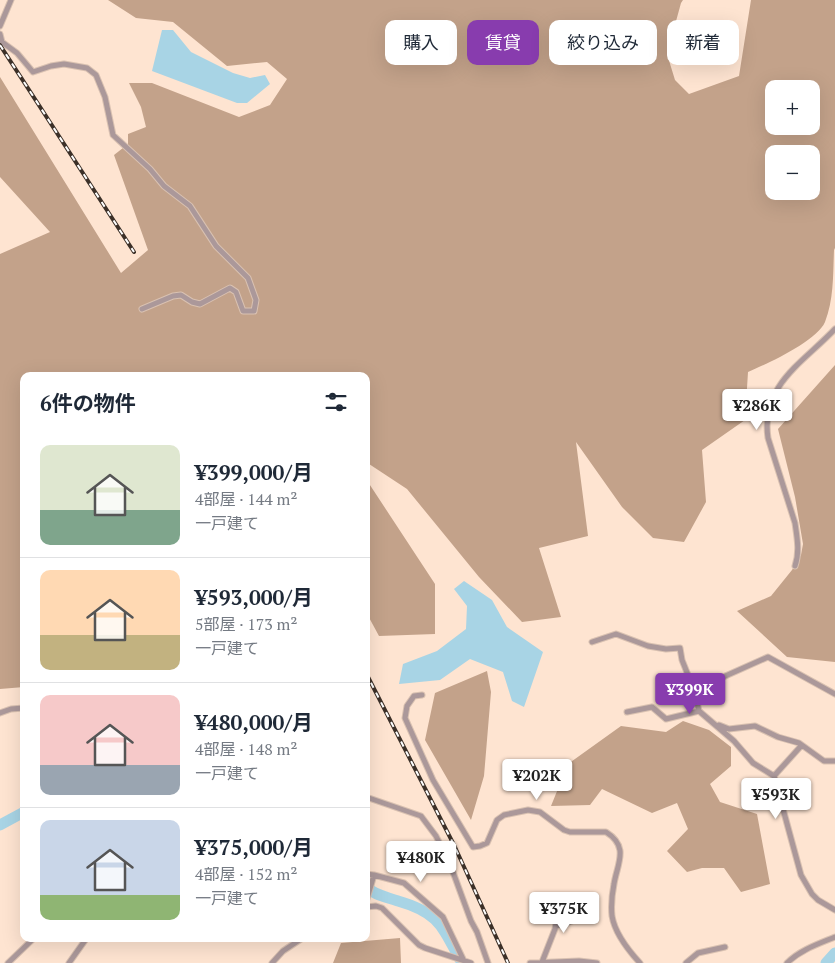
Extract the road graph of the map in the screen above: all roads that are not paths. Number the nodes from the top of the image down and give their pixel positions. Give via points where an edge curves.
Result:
1 (10, 0) edge
2 (0, 26) edge
3 (0, 34) edge
4 (1, 43) edge
5 (142, 309) dead end
6 (835, 329) edge
7 (795, 566) dead end
8 (592, 642) dead end
9 (694, 690) junction
10 (835, 694) edge
11 (422, 695) dead end
12 (20, 708) edge
13 (699, 711) junction
14 (628, 712) dead end
15 (0, 713) edge
16 (714, 723) junction
17 (801, 746) junction
18 (835, 761) edge
19 (774, 776) junction
20 (370, 798) edge
21 (370, 874) edge
22 (374, 875) junction
23 (370, 888) edge
24 (560, 899) dead end
25 (370, 907) edge
26 (835, 910) edge
27 (572, 921) dead end
28 (556, 926) junction
29 (835, 937) edge
30 (30, 942) edge
31 (84, 942) edge
32 (296, 942) edge
33 (725, 948) dead end
34 (468, 962) edge
35 (542, 962) edge
36 (8, 963) edge
37 (69, 963) edge
38 (272, 963) edge
39 (488, 963) edge
40 (530, 963) edge
41 (597, 963) edge
42 (640, 963) edge
43 (686, 963) edge
44 (787, 963) edge

1 - 2 street
3 - 4 street
4 - 5 street via 17,53 33,72 64,64 86,68 96,75 105,97 113,135 164,186 190,206 216,246 248,278 256,300 254,311 243,311 236,292 230,288 200,304 181,295
6 - 7 street via 786,375 767,417 768,438 795,523
8 - 9 street via 616,634 648,646 680,648
9 - 10 street via 768,657
9 - 13 street
11 - 42 street via 414,696 407,706 405,718 433,780 473,847 487,843 497,820 504,815 528,810 540,812 564,830 606,832 616,840 621,852 614,883 612,916 622,940
12 - 15 street
13 - 14 street via 666,718 652,707
13 - 16 street
16 - 17 street via 730,729 755,726
16 - 19 street via 753,763
17 - 18 street via 824,761
17 - 19 street
19 - 26 street via 801,875 812,894
20 - 39 street via 421,816 436,836
21 - 22 street
22 - 23 street
22 - 34 street via 404,883 443,917
24 - 28 street
25 - 34 street via 382,908 412,940 425,948
27 - 28 street
28 - 35 street
29 - 44 street via 804,950
30 - 36 street
31 - 37 street
32 - 38 street
33 - 43 street via 698,953
35 - 40 street
35 - 41 street

